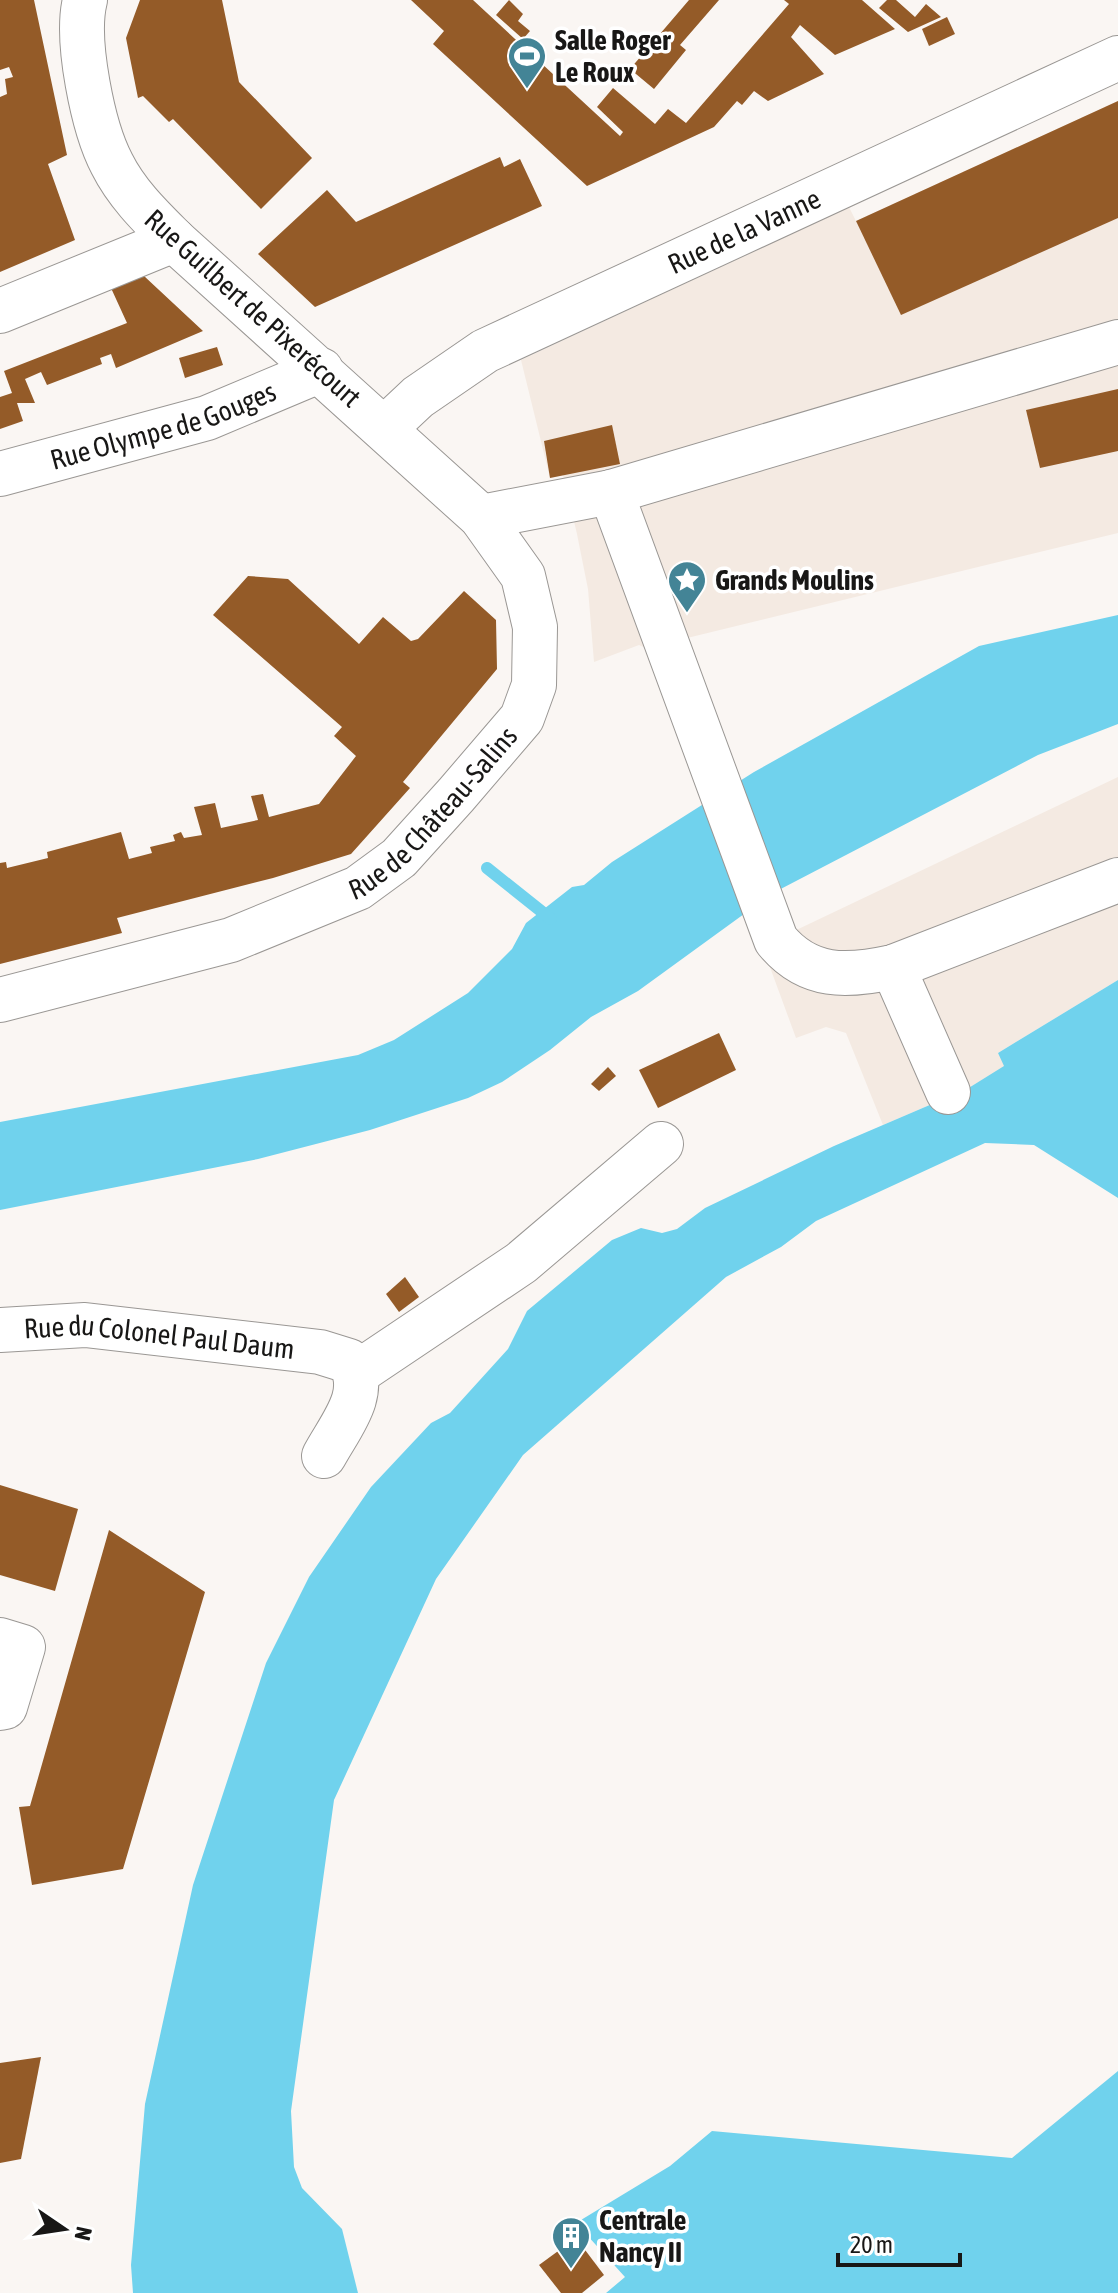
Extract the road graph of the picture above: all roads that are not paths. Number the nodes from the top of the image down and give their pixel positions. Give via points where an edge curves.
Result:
1 (85, 0) edge
2 (1118, 58) edge
3 (174, 240) junction
4 (0, 311) edge
5 (1118, 342) edge
6 (321, 370) junction
7 (385, 428) junction
8 (0, 474) edge
9 (611, 492) junction
10 (481, 517) junction
11 (1118, 880) edge
12 (893, 967) junction
13 (0, 1000) edge
14 (948, 1092) dead end
15 (661, 1144) dead end
16 (0, 1330) edge
17 (338, 1363) junction
18 (324, 1456) dead end
19 (0, 1640) edge
20 (0, 1708) edge

1 - 3 street, Rue Guilbert de Pixerécourt via 86,61 102,141 128,190
2 - 7 street, Rue de la Vanne via 485,351 418,397
3 - 4 street
3 - 6 street, Rue Guilbert de Pixerécourt
5 - 9 street
6 - 7 street, Rue Guilbert de Pixerécourt
6 - 8 street, Rue Olympe de Gouges via 207,418
7 - 10 street, Rue de Château-Salins
9 - 10 street
9 - 12 street via 776,940 808,969 861,974
10 - 13 street, Rue de Château-Salins via 523,576 531,603 534,685 522,718 399,858 358,888 231,940
11 - 12 street
12 - 14 street
15 - 17 street via 521,1263
16 - 17 street, Rue du Colonel Paul Daum via 85,1325
17 - 18 street via 358,1391
19 - 20 street via 23,1647 5,1707

